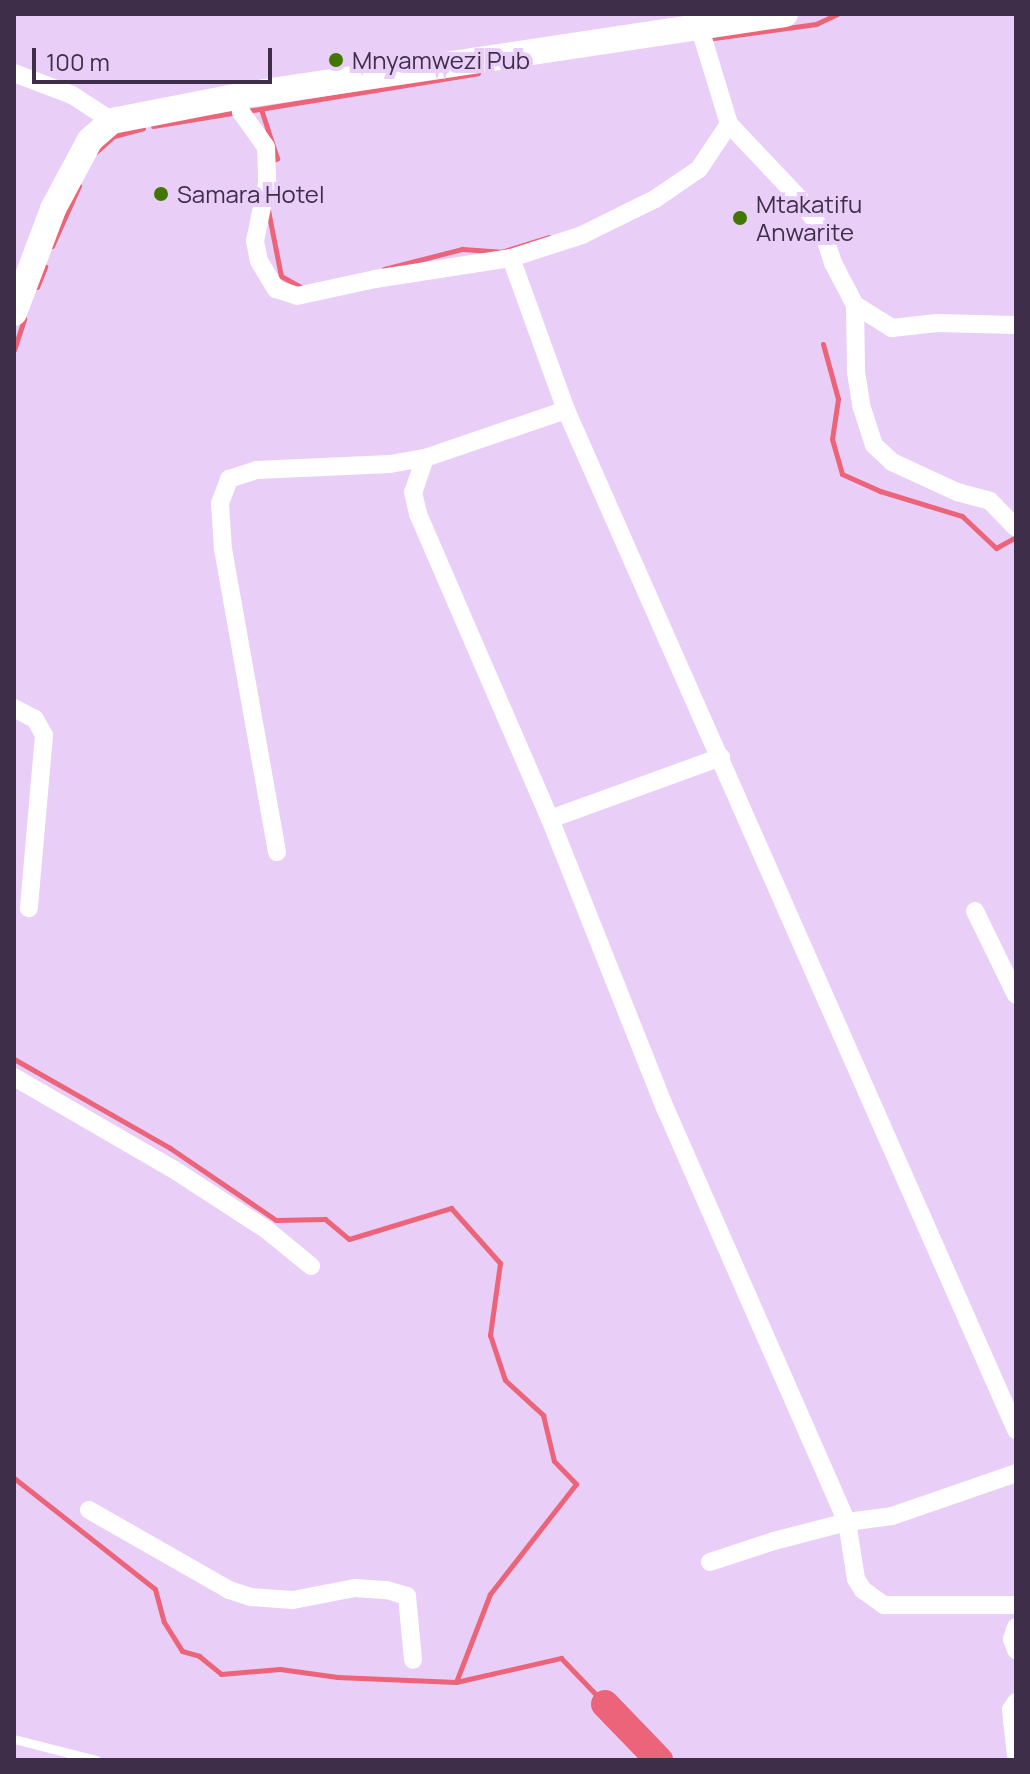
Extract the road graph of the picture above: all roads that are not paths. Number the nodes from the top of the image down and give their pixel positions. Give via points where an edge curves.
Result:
1 (785, 14) edge
2 (700, 29) junction
3 (14, 73) edge
4 (239, 96) junction
5 (112, 121) junction
6 (729, 124) junction
7 (511, 258) junction
8 (855, 305) junction
9 (14, 313) edge
10 (1016, 325) edge
11 (566, 410) junction
12 (425, 458) junction
13 (1016, 528) edge
14 (14, 708) edge
15 (721, 757) junction
16 (550, 819) junction
17 (277, 852) dead end
18 (29, 908) dead end
19 (975, 911) dead end
20 (1016, 995) edge
21 (14, 1077) edge
22 (311, 1266) dead end
23 (1016, 1430) edge
24 (1016, 1473) edge
25 (89, 1510) dead end
26 (847, 1522) junction
27 (710, 1562) dead end
28 (1016, 1605) edge
29 (1016, 1627) edge
30 (1016, 1650) edge
31 (413, 1660) dead end
32 (1016, 1702) edge
33 (14, 1739) edge
34 (1016, 1755) edge
35 (96, 1760) edge

1 - 2 street
2 - 4 street
2 - 6 street
3 - 5 street via 72,95
4 - 5 street
4 - 7 street via 241,112 266,147 267,183 255,241 266,277 276,289 297,296
5 - 9 street via 90,140 60,197
6 - 7 street via 699,169 655,199 582,235
6 - 8 street via 799,198 823,232
7 - 11 street
8 - 10 street via 892,328
8 - 13 street via 856,372 874,445 892,462 990,501
11 - 12 street
11 - 15 street
12 - 16 street via 413,492 418,514
12 - 17 street via 257,470 229,479 222,490 225,563
14 - 18 street via 35,719 44,735
15 - 16 street
15 - 23 street
16 - 26 street via 666,1110
19 - 20 street
21 - 22 street via 173,1169 267,1230
24 - 26 street via 892,1516
25 - 31 street via 250,1597 293,1600 355,1588 407,1596
26 - 27 street
26 - 28 street via 856,1579 884,1605
29 - 30 street
32 - 34 street via 1011,1710
33 - 35 lane

